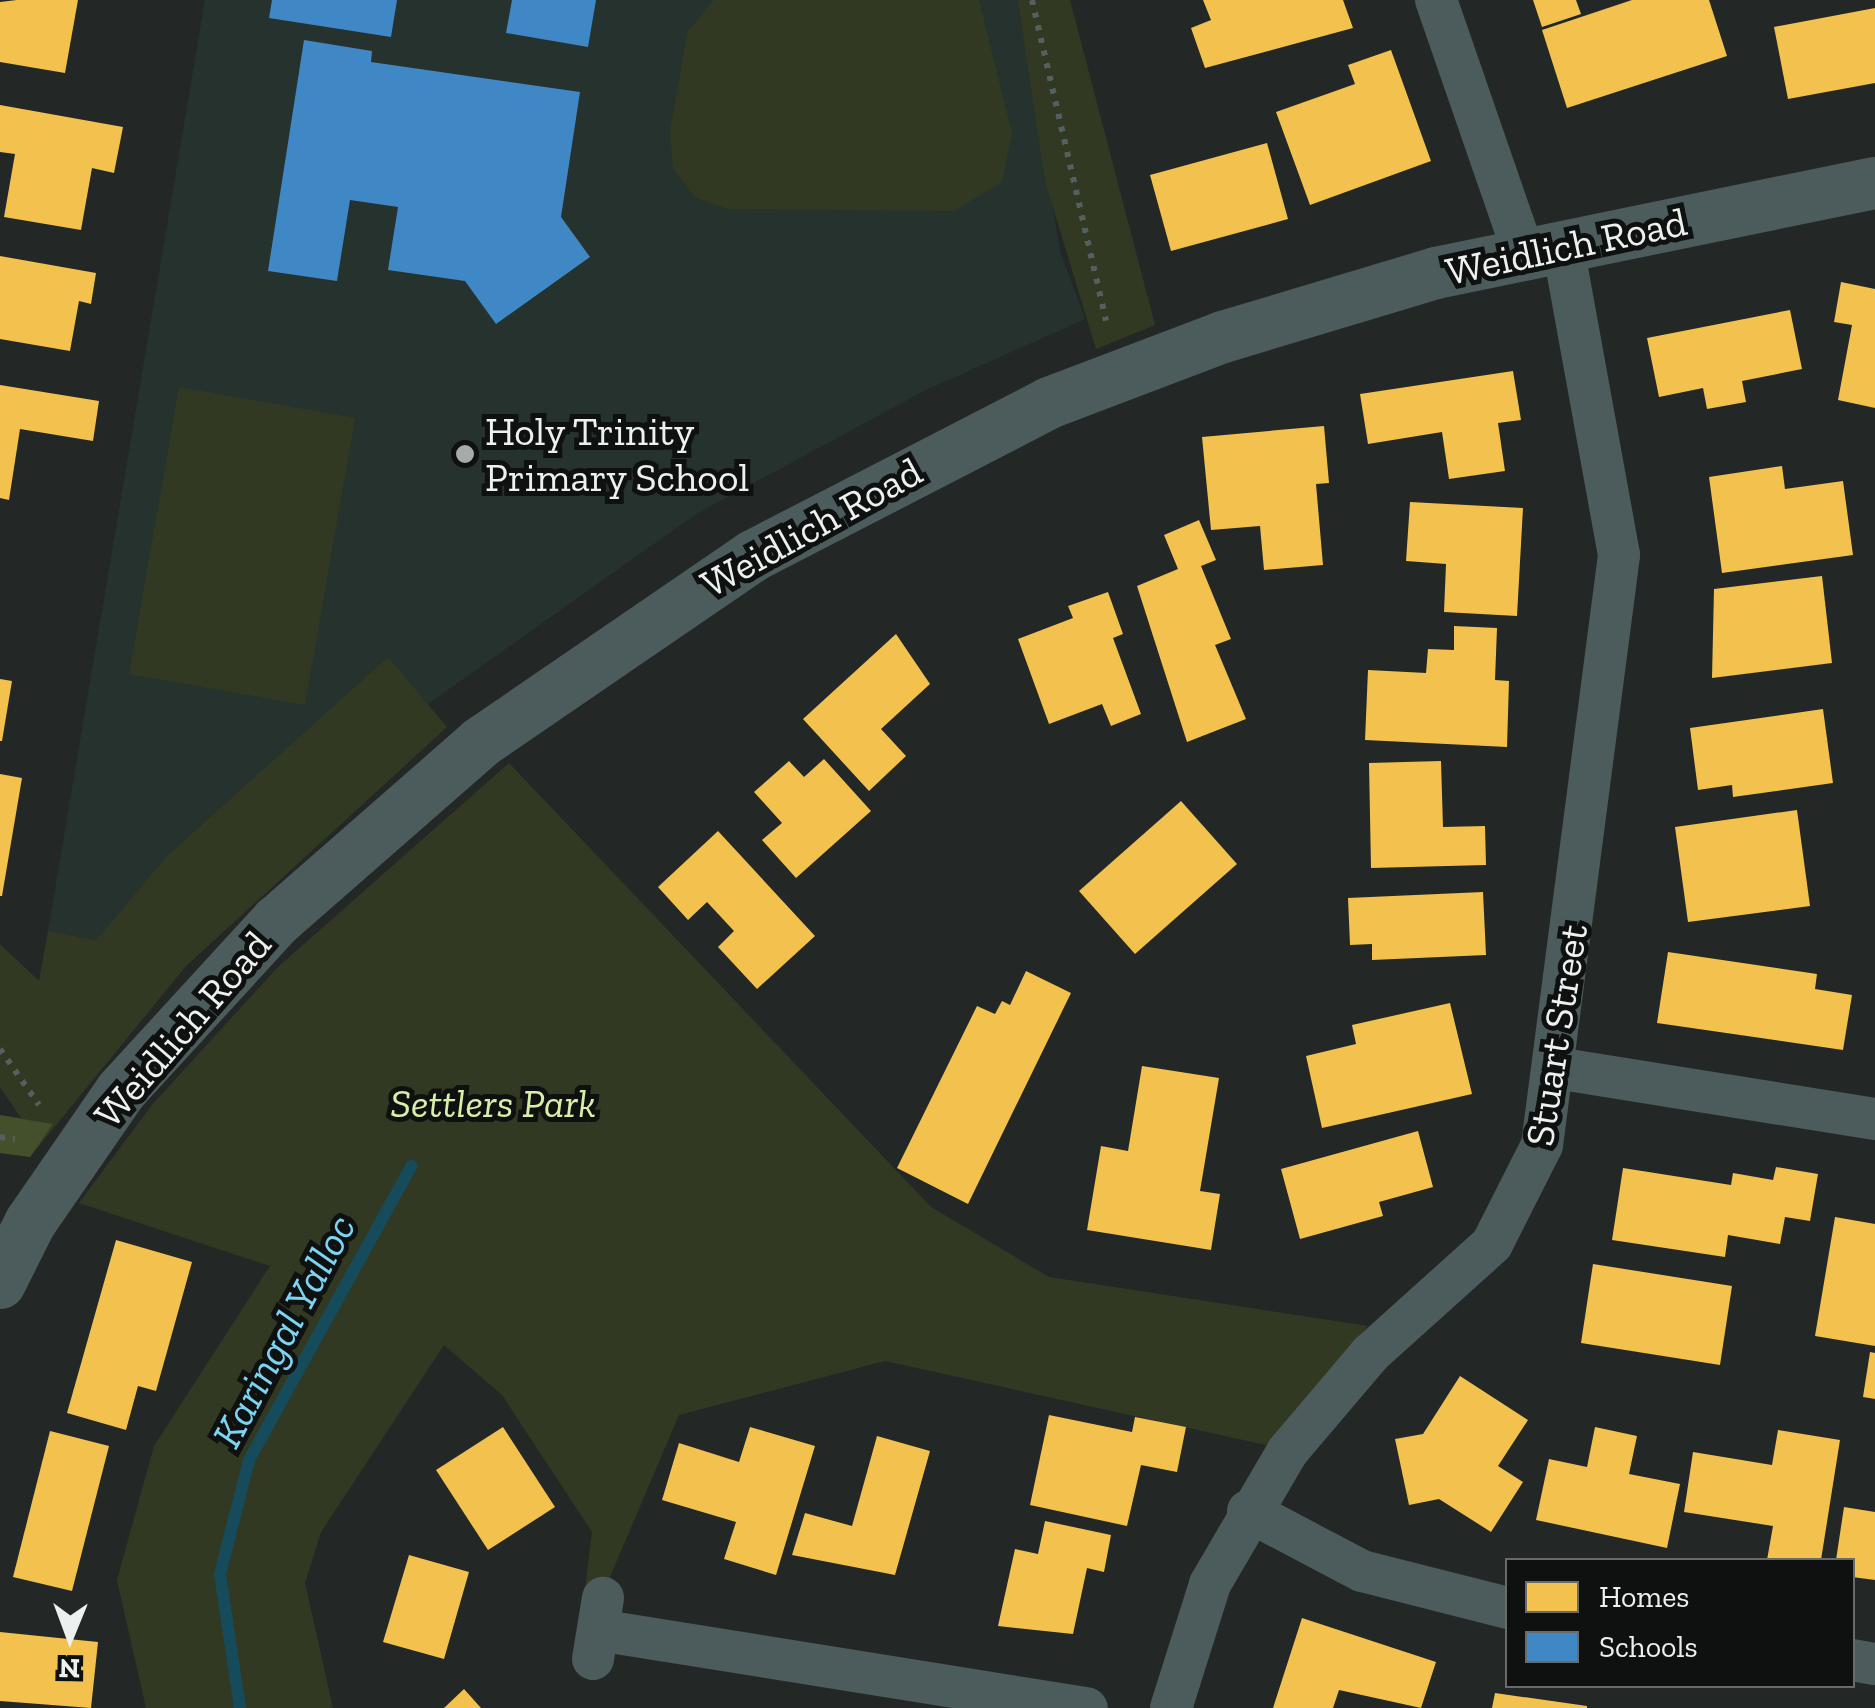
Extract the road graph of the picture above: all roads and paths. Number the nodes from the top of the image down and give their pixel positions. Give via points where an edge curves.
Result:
1 (1032, 0) edge
2 (1436, 0) edge
3 (1875, 183) edge
4 (1543, 250) junction
5 (1106, 321) dead end
6 (0, 1049) edge
7 (1556, 1068) junction
8 (40, 1104) dead end
9 (1875, 1119) edge
10 (0, 1138) edge
11 (15, 1139) dead end
12 (0, 1284) edge
13 (1248, 1511) junction
14 (1505, 1607) edge
15 (598, 1629) dead end
16 (1087, 1708) edge
17 (1171, 1708) edge

1 - 5 path
2 - 4 street, Stuart Street
3 - 4 street, Weidlich Road
4 - 7 street, Stuart Street via 1618,555
4 - 12 street, Weidlich Road via 1294,314 1050,403 856,498 641,626 419,792 217,981 72,1156
6 - 8 path
7 - 9 street
7 - 13 street, Stuart Street via 1542,1144 1514,1216 1341,1384
10 - 11 path
13 - 14 street via 1362,1570
13 - 17 street, Stuart Street via 1210,1584
15 - 16 street

